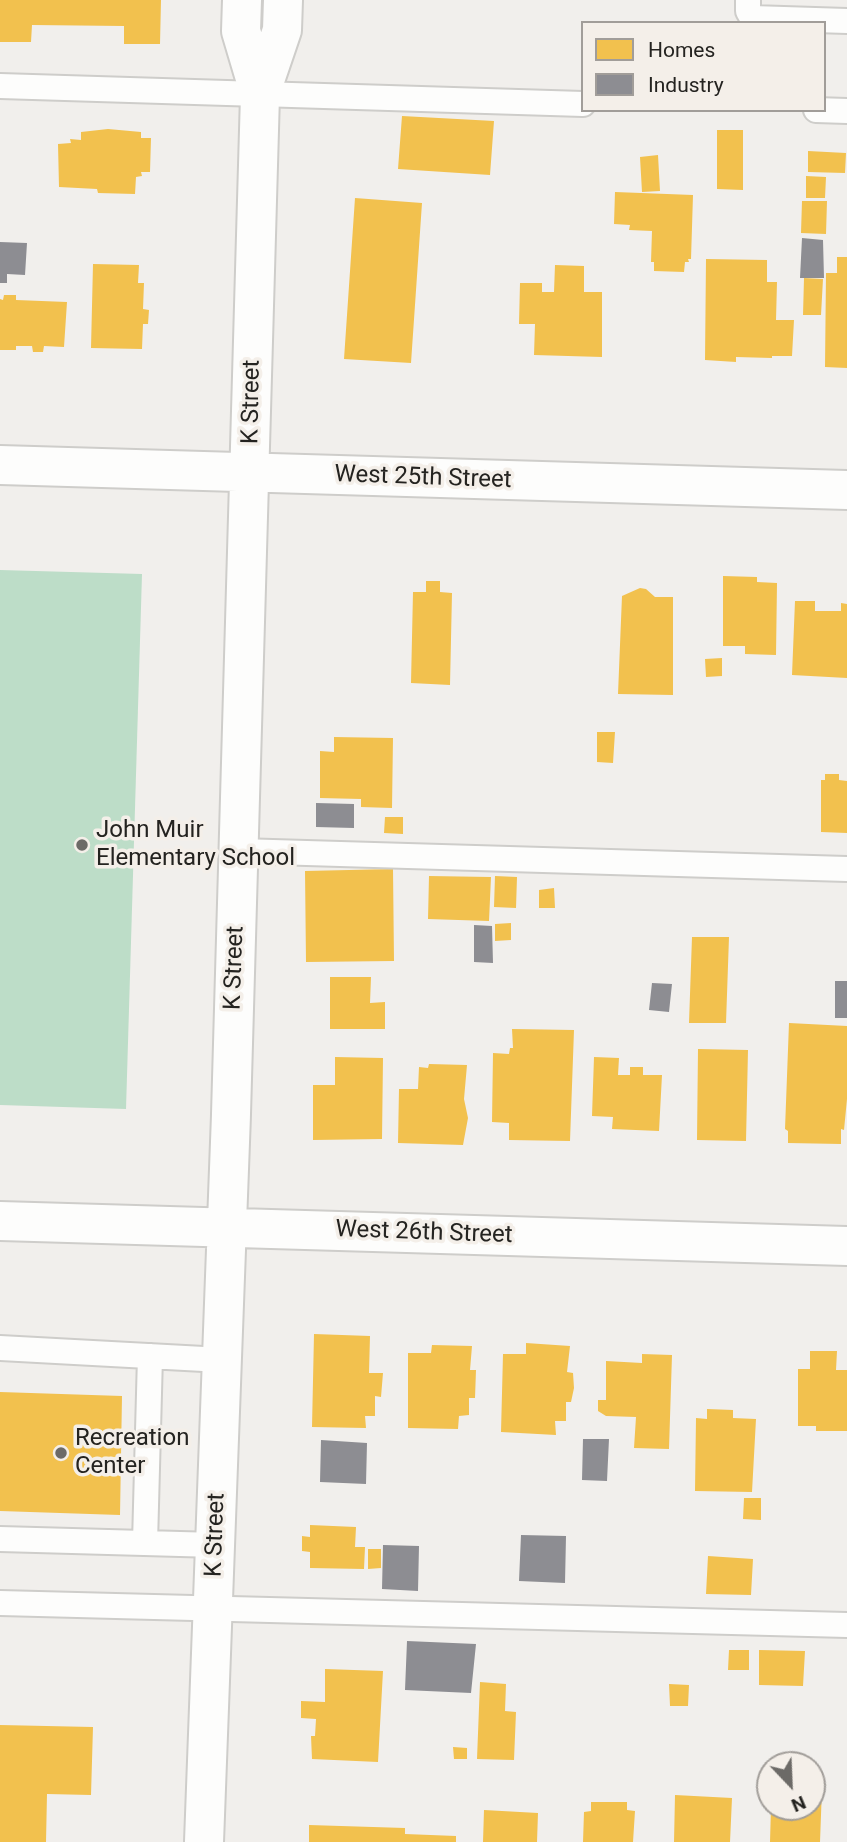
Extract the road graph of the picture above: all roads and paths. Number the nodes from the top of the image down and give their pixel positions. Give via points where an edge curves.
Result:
1 (242, 0) edge
2 (283, 0) edge
3 (748, 0) edge
4 (847, 21) edge
5 (0, 86) edge
6 (260, 95) junction
7 (581, 104) edge
8 (826, 110) edge
9 (847, 111) edge
10 (0, 465) edge
11 (251, 473) junction
12 (847, 490) edge
13 (239, 851) junction
14 (847, 869) edge
15 (0, 1221) edge
16 (226, 1227) junction
17 (847, 1246) edge
18 (0, 1349) edge
19 (150, 1356) junction
20 (222, 1360) junction
21 (0, 1539) edge
22 (145, 1543) junction
23 (216, 1545) junction
24 (0, 1602) edge
25 (214, 1608) junction
26 (847, 1625) edge
27 (204, 1842) edge

1 - 6 street, K Street via 241,31
2 - 6 street, K Street via 282,30
3 - 4 lane via 752,18
5 - 6 lane
6 - 7 lane
6 - 11 street, K Street
8 - 9 lane
10 - 11 street, West 25th Street
11 - 12 street, West 25th Street
11 - 13 street, K Street
13 - 14 lane
13 - 16 street, K Street
15 - 16 street, West 26th Street
16 - 17 street, West 26th Street
16 - 20 street, K Street
18 - 19 lane
19 - 20 lane
19 - 22 lane
20 - 23 street, K Street
21 - 22 lane
22 - 23 lane
23 - 25 street, K Street
24 - 25 lane
25 - 26 lane
25 - 27 street, K Street

